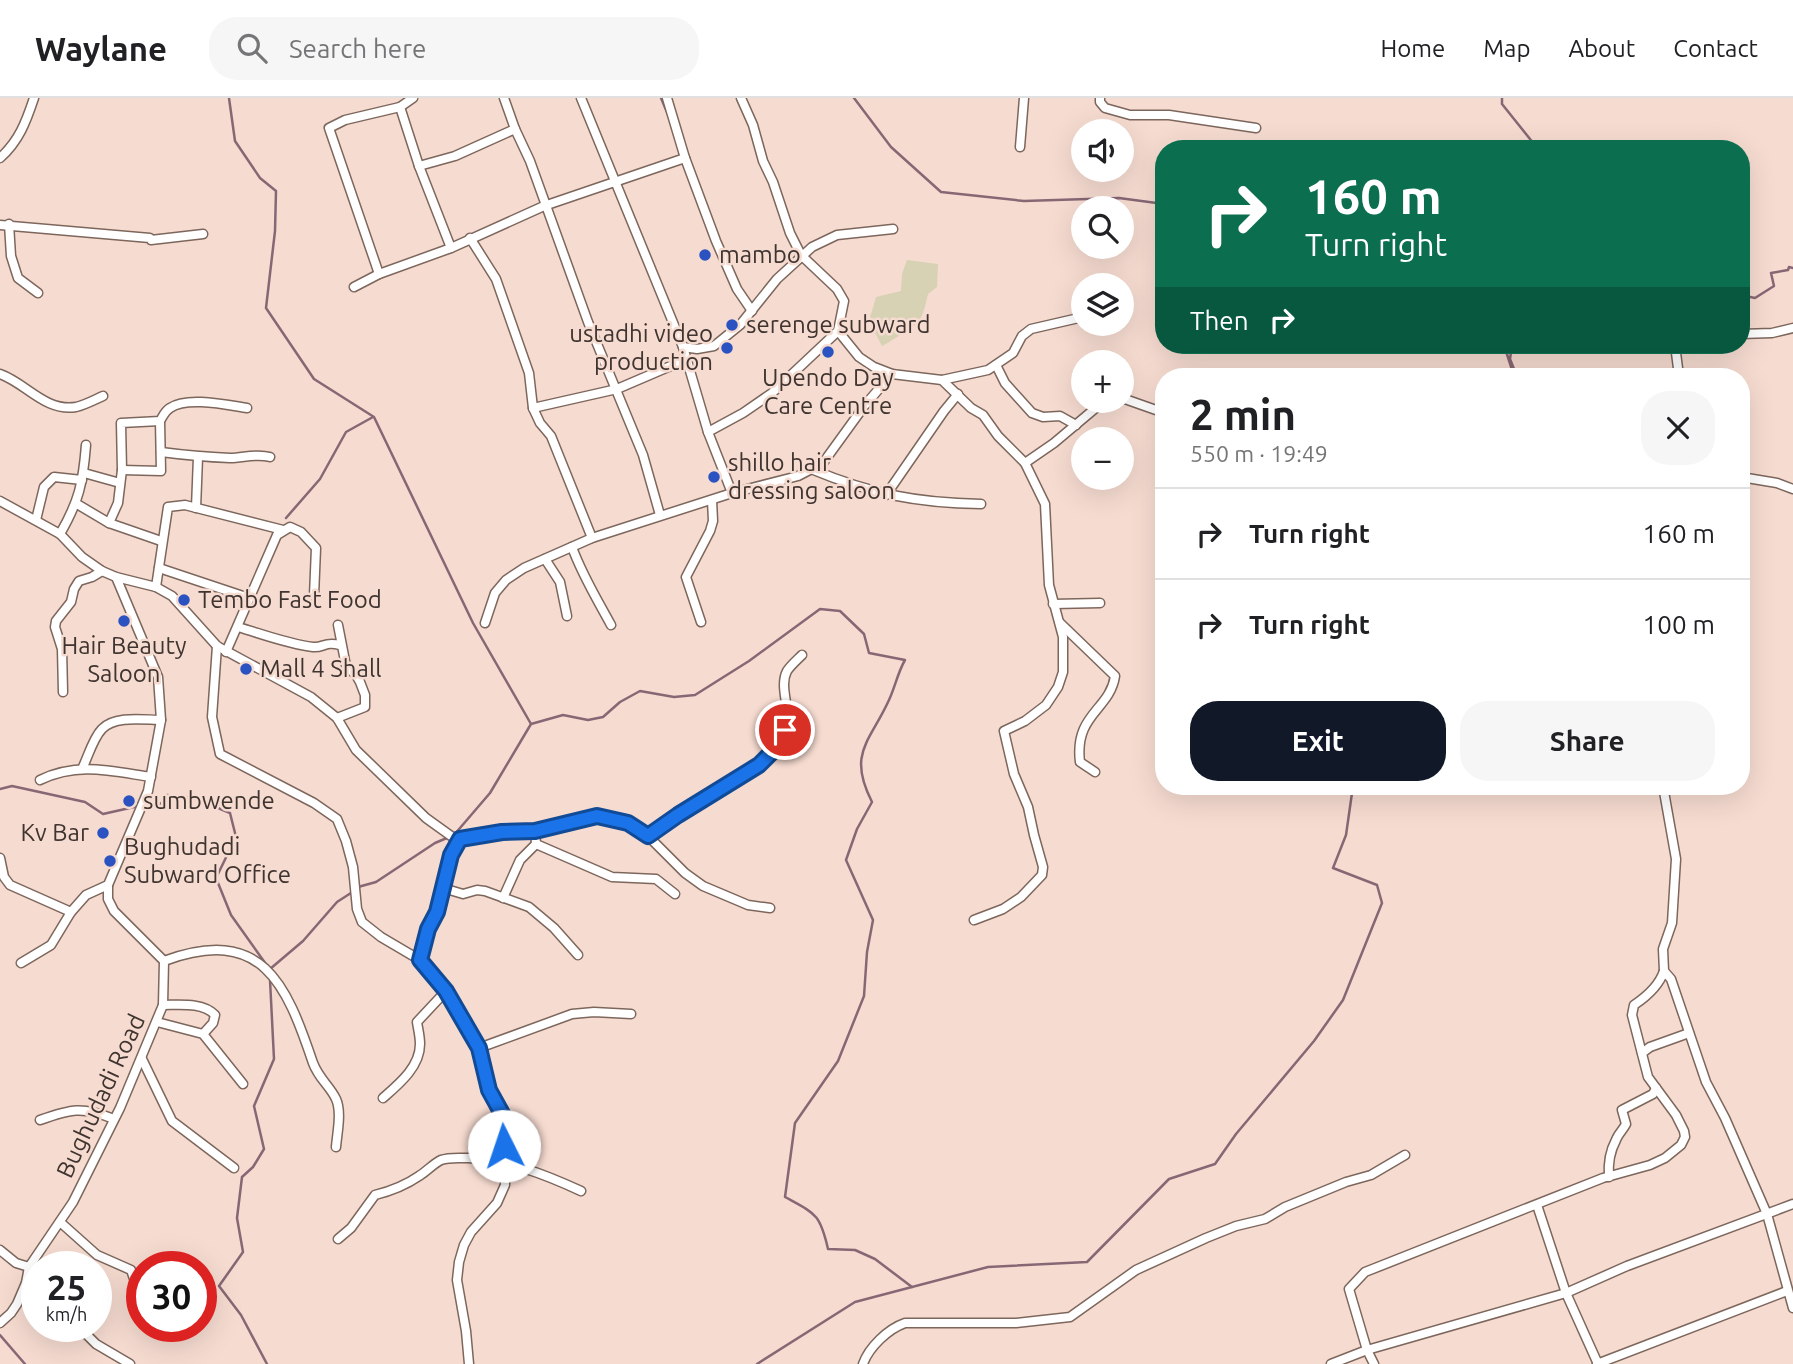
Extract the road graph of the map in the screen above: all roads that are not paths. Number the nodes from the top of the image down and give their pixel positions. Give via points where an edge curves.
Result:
1 (34, 98) edge
2 (413, 98) edge
3 (504, 98) edge
4 (581, 98) edge
5 (667, 98) edge
6 (741, 98) edge
7 (1024, 98) edge
8 (1100, 98) edge
9 (400, 107) junction
10 (1256, 128) dead end
11 (515, 129) junction
12 (1020, 147) dead end
13 (685, 158) junction
14 (0, 159) edge
15 (419, 166) junction
16 (616, 181) junction
17 (546, 205) junction
18 (4, 225) edge
19 (893, 229) dead end
20 (203, 234) dead end
21 (470, 238) junction
22 (451, 248) junction
23 (801, 255) junction
24 (379, 274) junction
25 (354, 287) dead end
26 (38, 293) dead end
27 (752, 312) junction
28 (1071, 320) edge
29 (1793, 328) edge
30 (838, 331) junction
31 (1750, 334) edge
32 (683, 347) junction
33 (687, 359) junction
34 (996, 365) junction
35 (0, 373) edge
36 (892, 374) junction
37 (942, 380) junction
38 (617, 389) junction
39 (958, 394) junction
40 (103, 396) dead end
41 (1134, 402) edge
42 (247, 408) dead end
43 (533, 408) junction
44 (1155, 410) edge
45 (1090, 413) edge
46 (160, 421) junction
47 (1076, 425) junction
48 (708, 432) junction
49 (86, 445) dead end
50 (160, 452) junction
51 (198, 457) junction
52 (270, 457) dead end
53 (1025, 463) junction
54 (811, 469) junction
55 (122, 470) junction
56 (83, 477) junction
57 (1750, 479) edge
58 (120, 483) junction
59 (1793, 489) edge
60 (732, 493) junction
61 (886, 495) junction
62 (712, 500) junction
63 (0, 501) edge
64 (77, 504) junction
65 (982, 504) dead end
66 (196, 508) junction
67 (660, 516) junction
68 (36, 520) junction
69 (109, 523) junction
70 (283, 530) junction
71 (60, 534) junction
72 (592, 538) junction
73 (162, 541) junction
74 (572, 547) junction
75 (545, 559) junction
76 (159, 568) junction
77 (102, 571) junction
78 (116, 578) junction
79 (156, 587) junction
80 (314, 596) dead end
81 (249, 598) junction
82 (1100, 603) dead end
83 (1053, 604) junction
84 (567, 616) dead end
85 (701, 622) dead end
86 (485, 623) dead end
87 (1060, 623) junction
88 (338, 625) dead end
89 (611, 625) dead end
90 (238, 626) junction
91 (340, 645) junction
92 (217, 646) junction
93 (226, 652) junction
94 (802, 654) dead end
95 (64, 691) dead end
96 (337, 718) junction
97 (161, 720) junction
98 (82, 769) junction
99 (1096, 772) dead end
100 (151, 777) junction
101 (40, 780) dead end
102 (1665, 795) edge
103 (535, 831) junction
104 (648, 836) junction
105 (460, 839) junction
106 (536, 844) junction
107 (0, 858) edge
108 (108, 885) junction
109 (443, 888) junction
110 (675, 894) dead end
111 (503, 898) junction
112 (770, 908) dead end
113 (71, 912) junction
114 (974, 919) dead end
115 (578, 955) dead end
116 (420, 960) junction
117 (164, 961) junction
118 (21, 963) dead end
119 (1664, 971) junction
120 (446, 991) junction
121 (163, 1004) junction
122 (631, 1014) dead end
123 (157, 1022) junction
124 (1689, 1033) junction
125 (203, 1034) junction
126 (479, 1048) junction
127 (1642, 1053) junction
128 (142, 1059) junction
129 (243, 1084) dead end
130 (1656, 1088) junction
131 (383, 1098) dead end
132 (114, 1119) junction
133 (40, 1120) dead end
134 (336, 1147) dead end
135 (1405, 1155) dead end
136 (504, 1163) junction
137 (234, 1168) dead end
138 (1609, 1177) junction
139 (581, 1191) dead end
140 (1793, 1204) edge
141 (1537, 1205) junction
142 (1767, 1214) junction
143 (60, 1223) junction
144 (338, 1239) dead end
145 (0, 1250) edge
146 (40, 1251) edge
147 (21, 1265) edge
148 (126, 1268) edge
149 (1787, 1291) junction
150 (21, 1293) edge
151 (1566, 1293) junction
152 (1793, 1308) edge
153 (0, 1323) edge
154 (94, 1342) edge
155 (1367, 1350) junction
156 (131, 1364) edge
157 (469, 1364) edge
158 (863, 1364) edge
159 (1331, 1364) edge
160 (1374, 1364) edge
161 (1597, 1364) edge

1 - 14 street via 22,133
2 - 9 street
3 - 11 street
4 - 16 street
5 - 13 street
6 - 23 street
7 - 12 street
8 - 10 street via 1105,108 1130,115 1169,115
9 - 15 street
9 - 24 street via 329,128
11 - 15 street via 455,156
11 - 17 street
13 - 16 street
13 - 27 street via 737,289
15 - 22 street
16 - 17 street
16 - 32 street
17 - 21 street
17 - 38 street
18 - 20 street via 151,240
18 - 26 street via 18,278
19 - 23 street via 837,235
21 - 22 street
21 - 43 street via 496,279 529,373
22 - 24 street
23 - 27 street
23 - 30 street via 844,301
24 - 25 street
27 - 32 street via 714,346
28 - 34 street via 1031,329 1013,353
29 - 31 street
30 - 36 street via 859,357
30 - 48 street via 772,393
32 - 33 street
33 - 38 street
33 - 48 street
34 - 37 street
34 - 47 street via 1025,407 1036,415 1060,416
35 - 40 street via 62,407 77,407
36 - 37 street
36 - 54 street via 823,463
37 - 39 street
38 - 43 street
38 - 67 street
39 - 53 street
39 - 61 street
41 - 44 street
42 - 46 street via 179,404 169,408
43 - 72 street via 551,436
45 - 47 street
46 - 50 street
46 - 55 street via 121,423
47 - 53 street
48 - 60 street
49 - 56 street
50 - 51 street
50 - 55 street via 161,471
51 - 52 street
51 - 66 street
53 - 83 street via 1045,504
54 - 60 street
54 - 61 street
55 - 58 street
56 - 58 street
56 - 64 street
56 - 68 street via 54,477 44,487
57 - 59 street
58 - 69 street
60 - 62 street
61 - 65 street
62 - 67 street
62 - 85 street via 710,531 686,578
63 - 68 street
64 - 69 street
64 - 71 street
66 - 70 street
66 - 73 street via 168,507
67 - 72 street
68 - 71 street
69 - 73 street
70 - 80 street via 290,527 301,532 316,548
70 - 81 street
71 - 77 street
72 - 74 street
73 - 76 street
74 - 75 street
74 - 89 street
75 - 84 street via 560,582
75 - 86 street via 506,580 495,593
76 - 79 street
76 - 81 street
77 - 78 street
77 - 95 street via 79,581 71,602 56,621
78 - 79 street
78 - 97 street via 158,677
79 - 92 street via 172,596
81 - 90 street
82 - 83 street
83 - 87 street
87 - 99 street via 1115,676 1081,732 1080,762
87 - 114 street via 1063,672 1058,687 1046,705 1004,731 1028,807 1042,875 1003,909
88 - 91 street
90 - 91 street via 317,648 329,642
90 - 93 street
91 - 96 street via 366,702 365,707
92 - 93 street
92 - 116 street via 212,718 220,754 337,819 346,841 362,922
93 - 96 street via 311,697
94 - 104 street via 785,677 788,720 772,752
96 - 105 street via 356,750 426,818
97 - 98 street via 109,724
97 - 100 street
98 - 100 street
98 - 101 street
100 - 108 street
102 - 119 street via 1676,859
103 - 104 street via 597,816 628,823
103 - 105 street
103 - 106 street
104 - 112 street via 703,886 748,905
105 - 109 street
106 - 110 street via 612,877 656,879
106 - 111 street via 520,860
107 - 113 street via 10,885
108 - 113 street via 86,895
108 - 117 street via 114,911
109 - 111 street via 463,894 485,891
109 - 116 street
111 - 115 street via 536,911
113 - 118 street via 51,945
116 - 120 street
117 - 121 street, Bughudadi Road
117 - 134 street via 192,951 224,951 263,964 297,1015 318,1076 336,1098
119 - 124 street via 1671,979
119 - 127 street via 1633,1008
120 - 126 street
120 - 131 street via 417,1021 420,1049 412,1068
121 - 123 street, Bughudadi Road
121 - 125 street via 212,1012 213,1023
122 - 126 street via 572,1014
123 - 125 street
123 - 128 street, Bughudadi Road
124 - 127 street
124 - 142 street via 1706,1082
125 - 129 street
126 - 136 street via 489,1090 506,1121
127 - 130 street
128 - 132 street, Bughudadi Road
128 - 137 street via 172,1121
130 - 138 street via 1622,1110 1626,1124 1611,1152
130 - 138 street via 1676,1115 1684,1141 1659,1161
132 - 133 street via 80,1109
132 - 143 street, Bughudadi Road
135 - 158 street via 1371,1175 1136,1270 1074,1315 1016,1323 905,1323 895,1326
136 - 139 street
136 - 144 street via 440,1160 392,1191 375,1195
136 - 157 street via 502,1194 471,1232 459,1262 457,1287
138 - 141 street
140 - 142 street
141 - 151 street
141 - 155 street via 1381,1263 1354,1280 1349,1289
142 - 149 street
142 - 151 street
143 - 146 street, Bughudadi Road
143 - 148 street via 97,1255
145 - 147 street
149 - 152 street
149 - 161 street
150 - 153 street, Bughudadi Road
151 - 155 street
151 - 161 street
154 - 156 street
155 - 159 street
155 - 160 street

